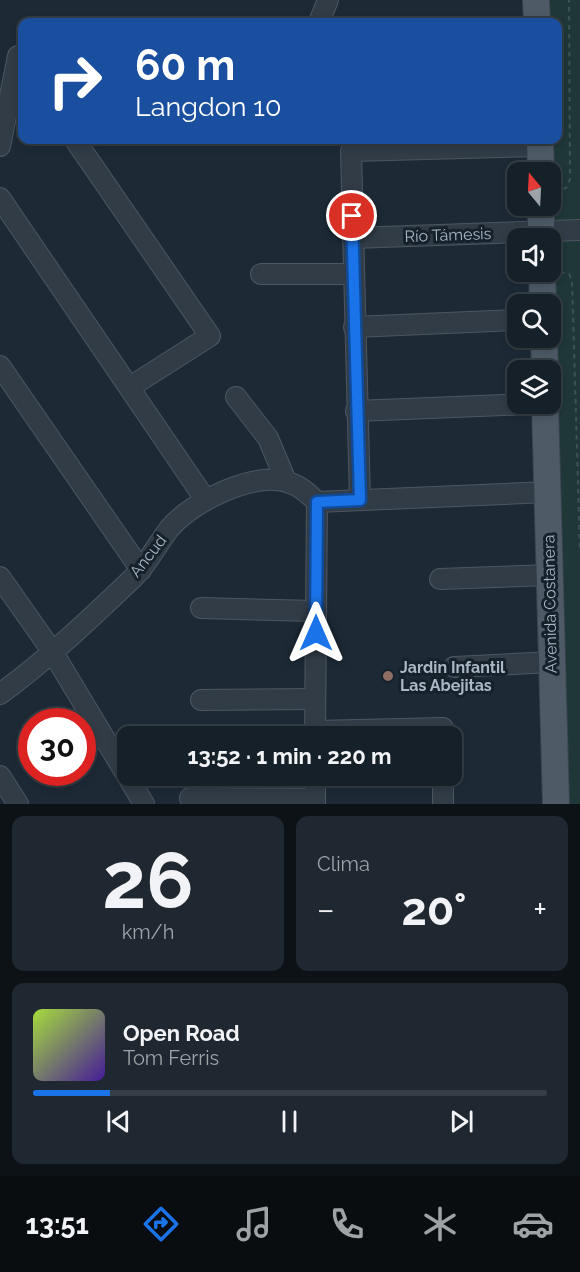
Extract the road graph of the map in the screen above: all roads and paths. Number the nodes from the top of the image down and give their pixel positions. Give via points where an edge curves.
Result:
1 (328, 0) edge
2 (536, 0) edge
3 (569, 0) edge
4 (321, 18) edge
5 (537, 18) edge
6 (18, 68) edge
7 (78, 144) edge
8 (462, 144) edge
9 (540, 144) edge
10 (384, 145) edge
11 (0, 146) edge
12 (541, 162) edge
13 (561, 191) edge
14 (0, 198) edge
15 (580, 230) edge
16 (561, 232) edge
17 (507, 236) edge
18 (353, 238) junction
19 (261, 273) dead end
20 (561, 273) edge
21 (353, 274) junction
22 (507, 320) edge
23 (354, 327) junction
24 (0, 366) edge
25 (130, 387) junction
26 (236, 397) dead end
27 (507, 405) edge
28 (356, 411) junction
29 (545, 414) edge
30 (286, 481) junction
31 (548, 492) junction
32 (205, 500) junction
33 (360, 500) junction
34 (317, 502) junction
35 (580, 552) edge
36 (141, 570) junction
37 (550, 575) junction
38 (0, 577) edge
39 (440, 579) dead end
40 (201, 608) dead end
41 (316, 611) junction
42 (52, 651) junction
43 (552, 662) junction
44 (454, 667) dead end
45 (0, 694) edge
46 (315, 699) junction
47 (201, 700) dead end
48 (315, 726) edge
49 (0, 777) edge
50 (443, 786) edge
51 (190, 798) dead end
52 (315, 801) edge
53 (18, 804) edge
54 (144, 804) edge
55 (443, 804) edge
56 (555, 804) edge

1 - 4 street
2 - 5 main road
3 - 13 path via 570,179
6 - 11 street
7 - 25 street via 210,336
8 - 10 street
9 - 12 main road
10 - 18 street via 351,151
14 - 25 street
15 - 16 street, Río Támesis
17 - 18 street, Río Támesis
18 - 21 street
19 - 21 street
20 - 35 path via 569,274 572,280
21 - 23 street
22 - 23 street
23 - 28 street
24 - 36 street
25 - 32 street
26 - 30 street via 268,438
27 - 28 street
28 - 33 street
29 - 31 main road, Avenida Costanera
30 - 32 street, Ancud via 258,481
30 - 34 street via 304,489
31 - 33 street
31 - 37 main road, Avenida Costanera
32 - 36 street, Ancud via 170,528
33 - 34 street
34 - 41 street
36 - 42 street, Ancud
37 - 39 street
37 - 43 main road, Avenida Costanera
38 - 42 street
40 - 41 street
41 - 46 street
42 - 45 street, Ancud
42 - 54 street
43 - 44 street
43 - 56 main road, Avenida Costanera
46 - 47 street
46 - 48 street
49 - 53 street
50 - 55 street
51 - 52 street

